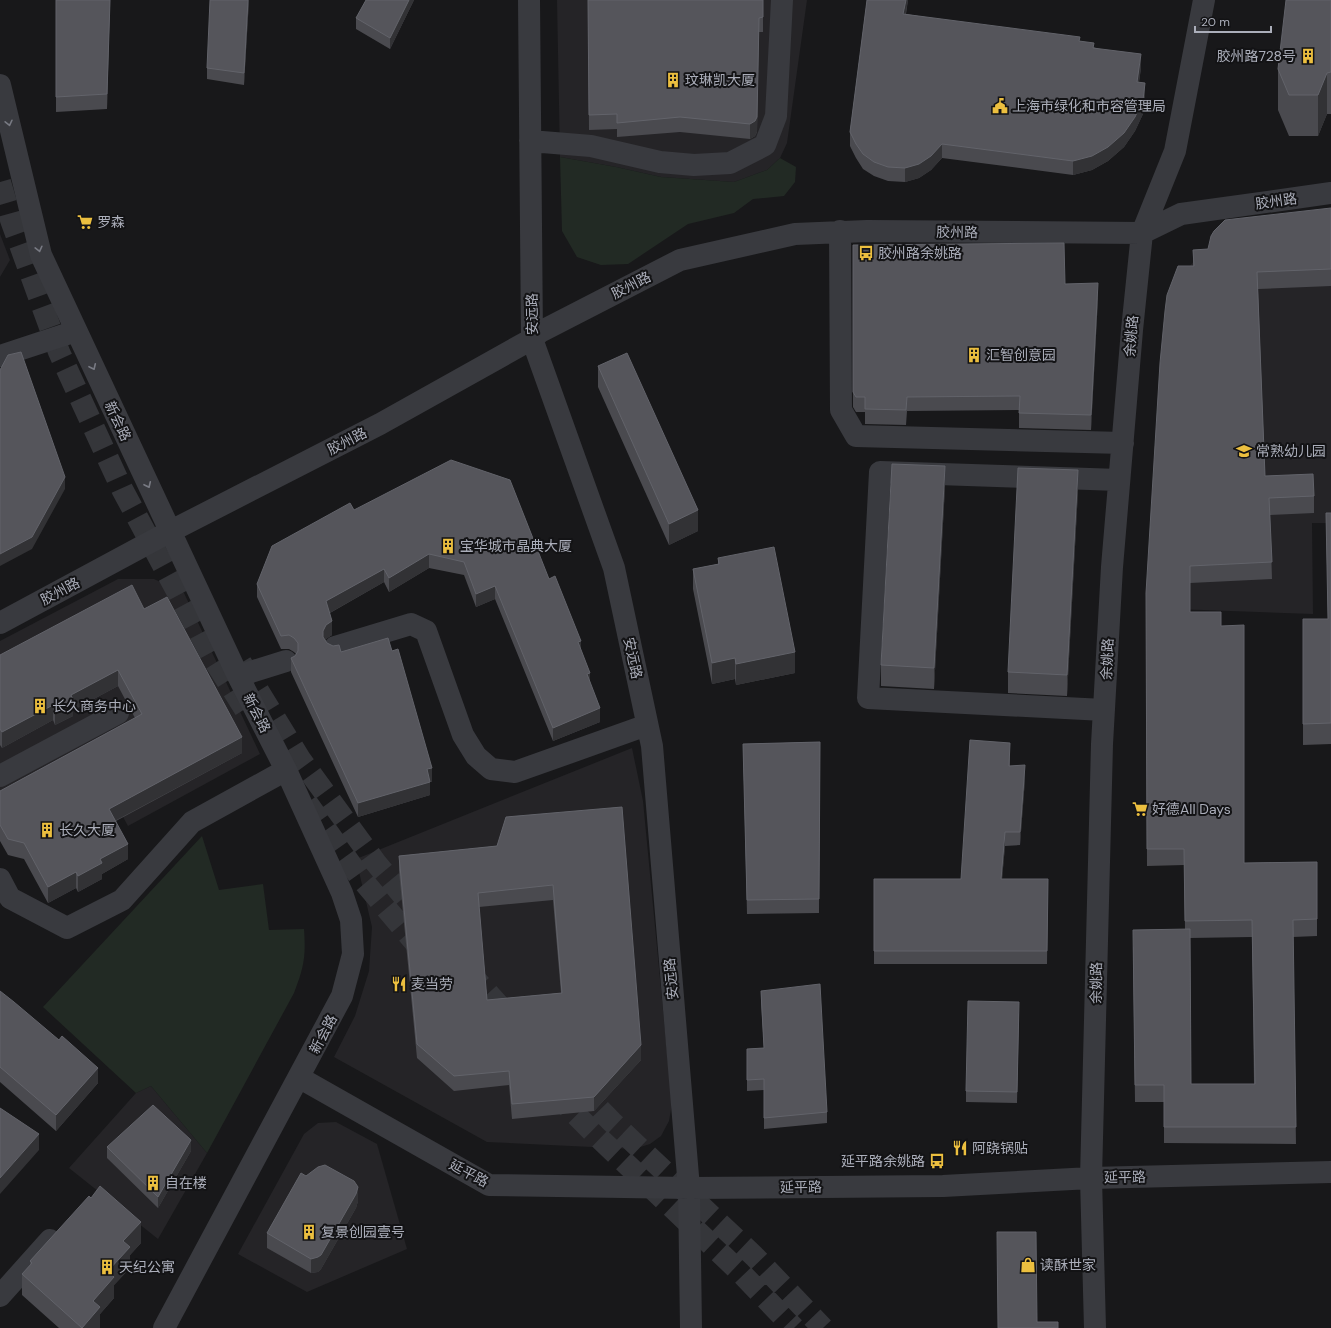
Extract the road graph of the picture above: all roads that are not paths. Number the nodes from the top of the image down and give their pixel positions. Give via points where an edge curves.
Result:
1 (529, 0) edge
2 (782, 0) edge
3 (1204, 0) edge
4 (0, 85) edge
5 (530, 141) junction
6 (1331, 193) edge
7 (840, 232) junction
8 (1142, 234) junction
9 (76, 331) junction
10 (532, 339) junction
11 (0, 356) edge
12 (1122, 443) junction
13 (1119, 480) junction
14 (169, 532) junction
15 (0, 623) edge
16 (335, 647) edge
17 (286, 661) dead end
18 (238, 676) junction
19 (1104, 710) junction
20 (118, 713) dead end
21 (647, 725) junction
22 (286, 770) junction
23 (0, 776) edge
24 (0, 879) edge
25 (300, 1078) junction
26 (1331, 1172) edge
27 (1091, 1178) junction
28 (689, 1188) junction
29 (62, 1228) edge
30 (0, 1296) edge
31 (164, 1328) edge
32 (691, 1328) edge
33 (1095, 1328) edge

1 - 5 street, 安远路
2 - 5 street via 776,116 765,144 730,163 694,165 660,162 591,146
3 - 8 street, 余姚路 via 1175,152
4 -> 9 street, 新会路 via 41,255
5 - 10 street, 安远路
6 - 8 street, 胶州路 via 1181,214
7 - 8 street, 胶州路 via 867,230
7 - 10 street, 胶州路 via 794,234 680,260 540,332
7 - 12 street via 841,410 856,436
8 - 12 street, 余姚路
9 - 11 street
9 -> 14 street, 新会路
10 - 14 street, 胶州路 via 380,424
10 - 21 street, 安远路 via 614,568
12 - 13 street, 余姚路
13 - 19 street, 余姚路
13 - 19 street via 880,472 868,698
14 - 15 street, 胶州路
14 - 18 street, 新会路
16 - 21 street via 411,624 426,631 463,736 476,756 491,769 515,772
17 - 18 street
18 - 22 street, 新会路
19 - 27 street, 余姚路
20 - 23 street
21 - 28 street, 安远路 via 652,746
22 - 24 street via 192,822 122,900 67,928 10,898
22 - 25 street, 新会路 via 342,893 351,920 353,954 342,996
25 - 28 street, 延平路 via 490,1185
25 - 31 street, 新会路
26 - 27 street, 延平路
27 - 28 street, 延平路 via 943,1186
27 - 33 street, 余姚路
28 - 32 street, 安远路
29 - 30 street

